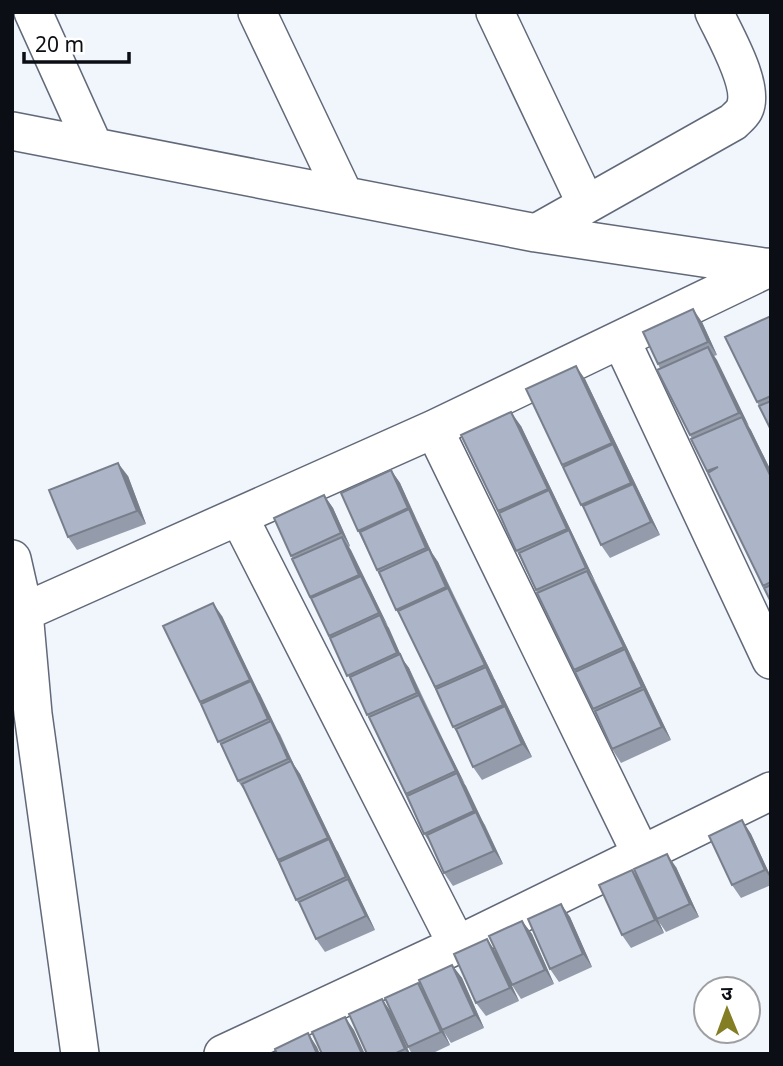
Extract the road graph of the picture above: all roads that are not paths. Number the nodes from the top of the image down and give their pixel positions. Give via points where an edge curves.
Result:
1 (33, 12) edge
2 (257, 12) edge
3 (495, 12) edge
4 (714, 12) edge
5 (12, 131) edge
6 (94, 147) junction
7 (344, 195) junction
8 (586, 204) junction
9 (537, 233) junction
10 (771, 268) edge
11 (621, 340) junction
12 (434, 429) junction
13 (239, 517) junction
14 (12, 559) edge
15 (24, 612) junction
16 (771, 660) edge
17 (23, 716) edge
18 (771, 792) edge
19 (642, 856) junction
20 (457, 945) junction
21 (80, 1054) edge
22 (223, 1054) edge

1 - 6 street
2 - 7 street
3 - 8 street
4 - 8 street via 744,78 744,112
5 - 6 street
6 - 7 street
7 - 9 street
8 - 9 street
9 - 10 street
10 - 11 street
11 - 12 street
11 - 16 street
12 - 13 street
12 - 19 street
13 - 15 street
13 - 20 street
14 - 15 street
15 - 17 street
17 - 21 street
18 - 19 street
19 - 20 street
20 - 22 street

